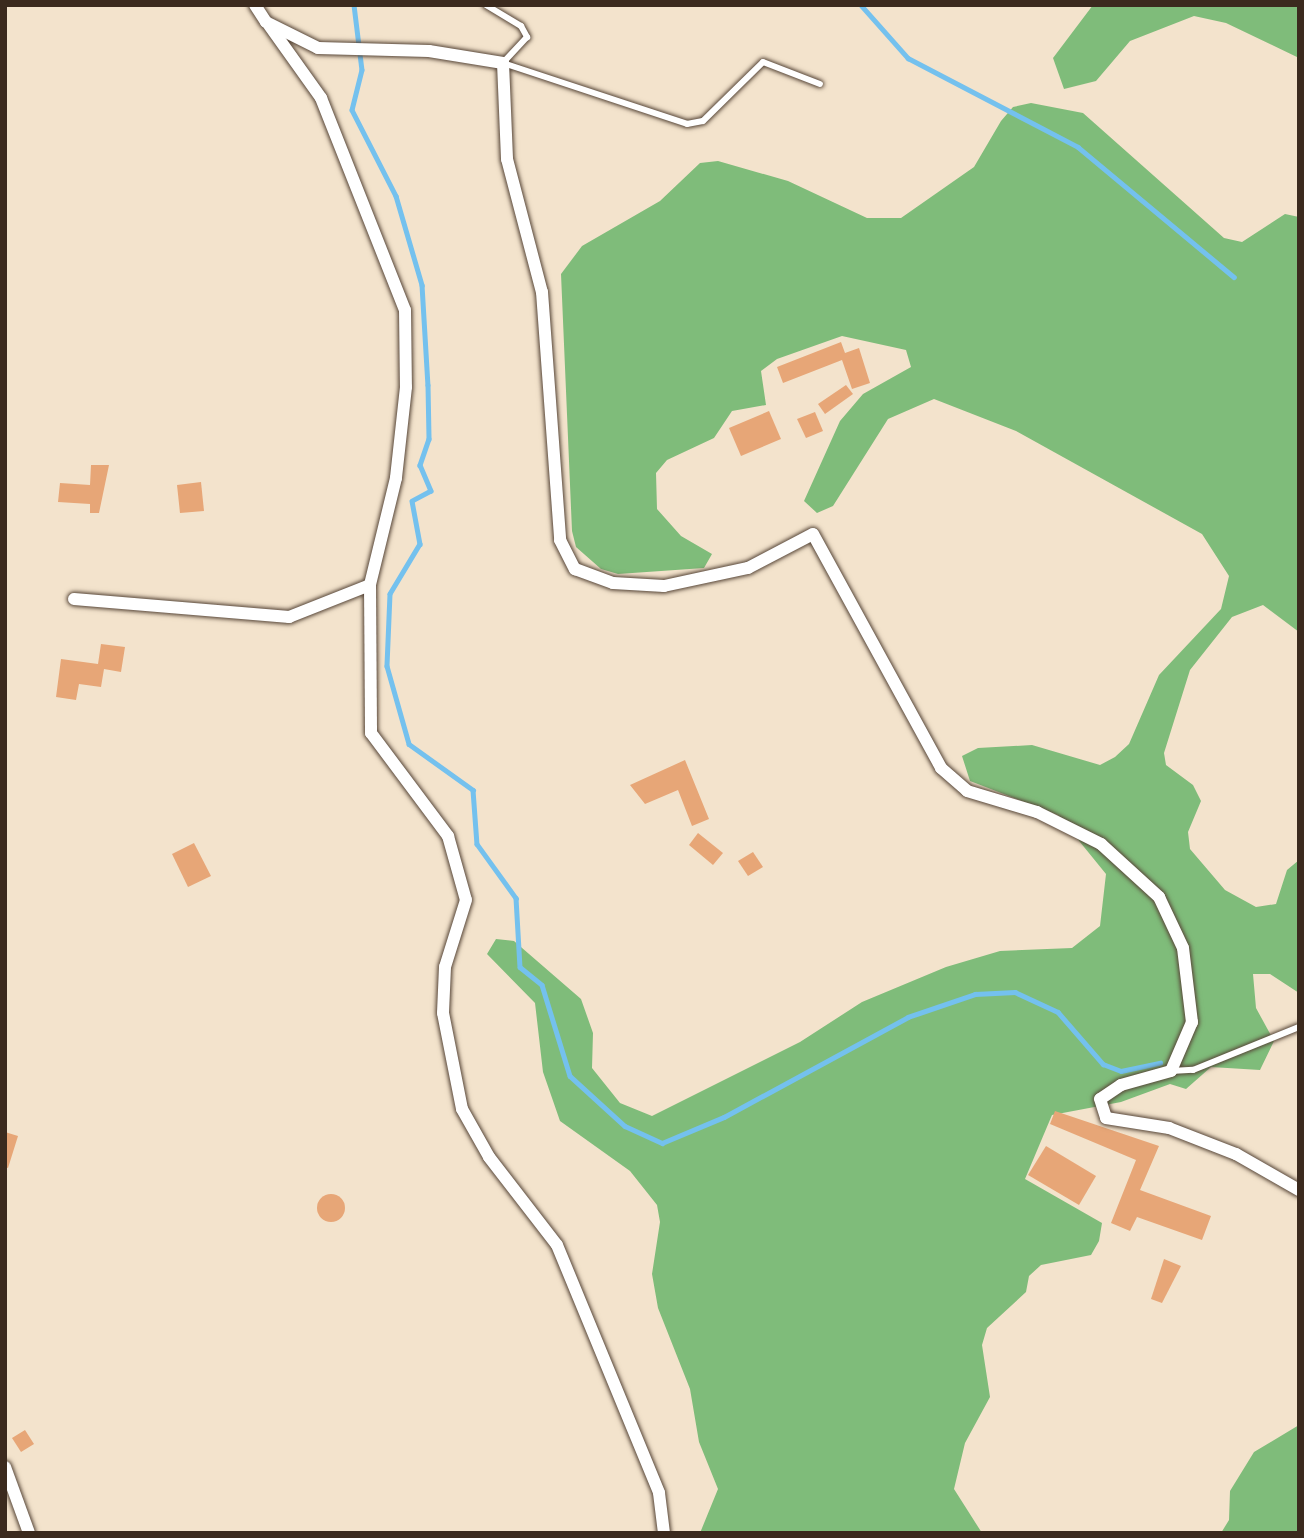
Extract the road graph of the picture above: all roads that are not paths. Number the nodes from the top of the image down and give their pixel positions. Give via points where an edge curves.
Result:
1 (255, 5) edge
2 (486, 5) edge
3 (266, 22) junction
4 (503, 63) junction
5 (820, 84) dead end
6 (369, 585) junction
7 (74, 599) dead end
8 (1299, 1027) edge
9 (1171, 1072) junction
10 (1299, 1190) edge
11 (5, 1468) edge
12 (29, 1533) edge
13 (664, 1533) edge

1 - 3 street
2 - 4 lane via 522,26 527,37
3 - 4 street via 318,48
3 - 6 street via 321,98 405,310 406,387 396,478
4 - 5 lane via 687,124 703,121 763,62
4 - 9 street via 507,159 542,292 560,540 575,569 613,583 675,585 748,568 813,534 941,768 967,791 1037,812 1101,844 1159,897 1183,948 1192,1022
6 - 7 street via 289,617
6 - 13 street via 372,733 448,836 466,901 445,967 444,1001 462,1109 489,1157 556,1245 659,1493
8 - 9 lane via 1193,1070
9 - 10 street via 1121,1085 1100,1099 1106,1118 1168,1128 1236,1154
11 - 12 street

